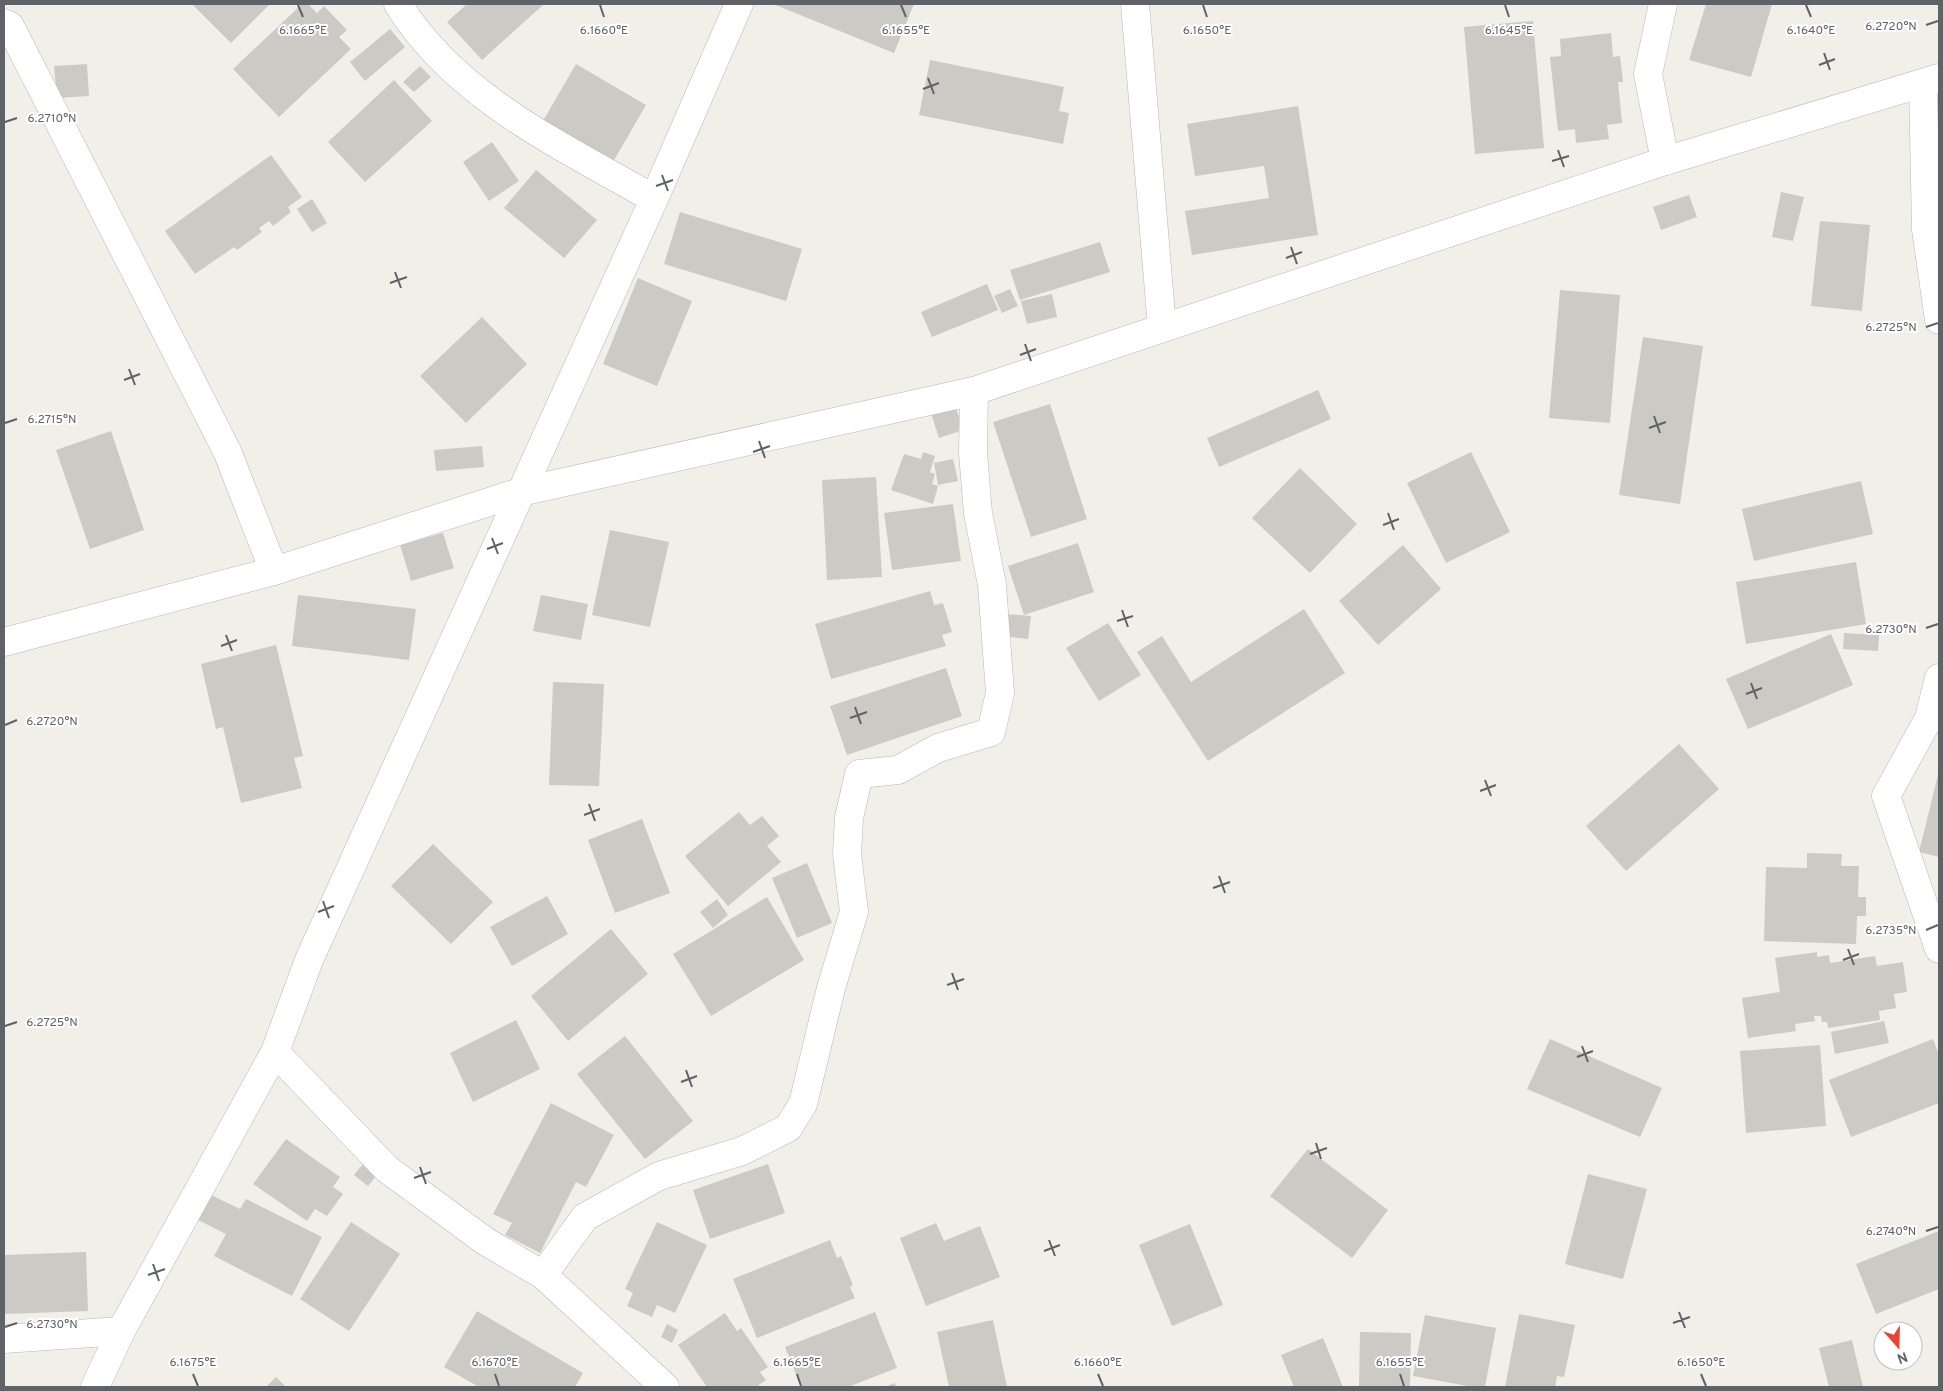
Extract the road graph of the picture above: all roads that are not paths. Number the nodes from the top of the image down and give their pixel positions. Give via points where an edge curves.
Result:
1 (398, 4) edge
2 (739, 4) edge
3 (1134, 4) edge
4 (1663, 4) edge
5 (4, 23) edge
6 (1931, 81) edge
7 (1665, 161) junction
8 (654, 199) junction
9 (1939, 320) edge
10 (1162, 327) junction
11 (974, 391) junction
12 (520, 492) junction
13 (274, 571) junction
14 (4, 642) edge
15 (1939, 678) edge
16 (1939, 949) edge
17 (275, 1052) junction
18 (543, 1275) junction
19 (121, 1331) junction
20 (4, 1339) edge
21 (95, 1387) edge
22 (665, 1387) edge

1 - 8 street via 415,31 471,87 530,127
2 - 8 street
3 - 10 street
4 - 7 street via 1648,74
5 - 13 street via 10,26 227,452
6 - 7 street
6 - 9 street via 1926,229
7 - 10 street
8 - 12 street
10 - 11 street
11 - 12 street
11 - 18 street via 973,453 977,505 992,585 1000,694 991,732 938,748 898,770 859,774 849,818 848,845 854,912 830,988 803,1104 788,1128 742,1151 659,1176 585,1216
12 - 13 street
12 - 17 street via 309,960
13 - 14 street
15 - 16 street via 1930,718 1886,796
17 - 18 street via 387,1169 485,1241
17 - 19 street
18 - 22 street
19 - 20 street
19 - 21 street

